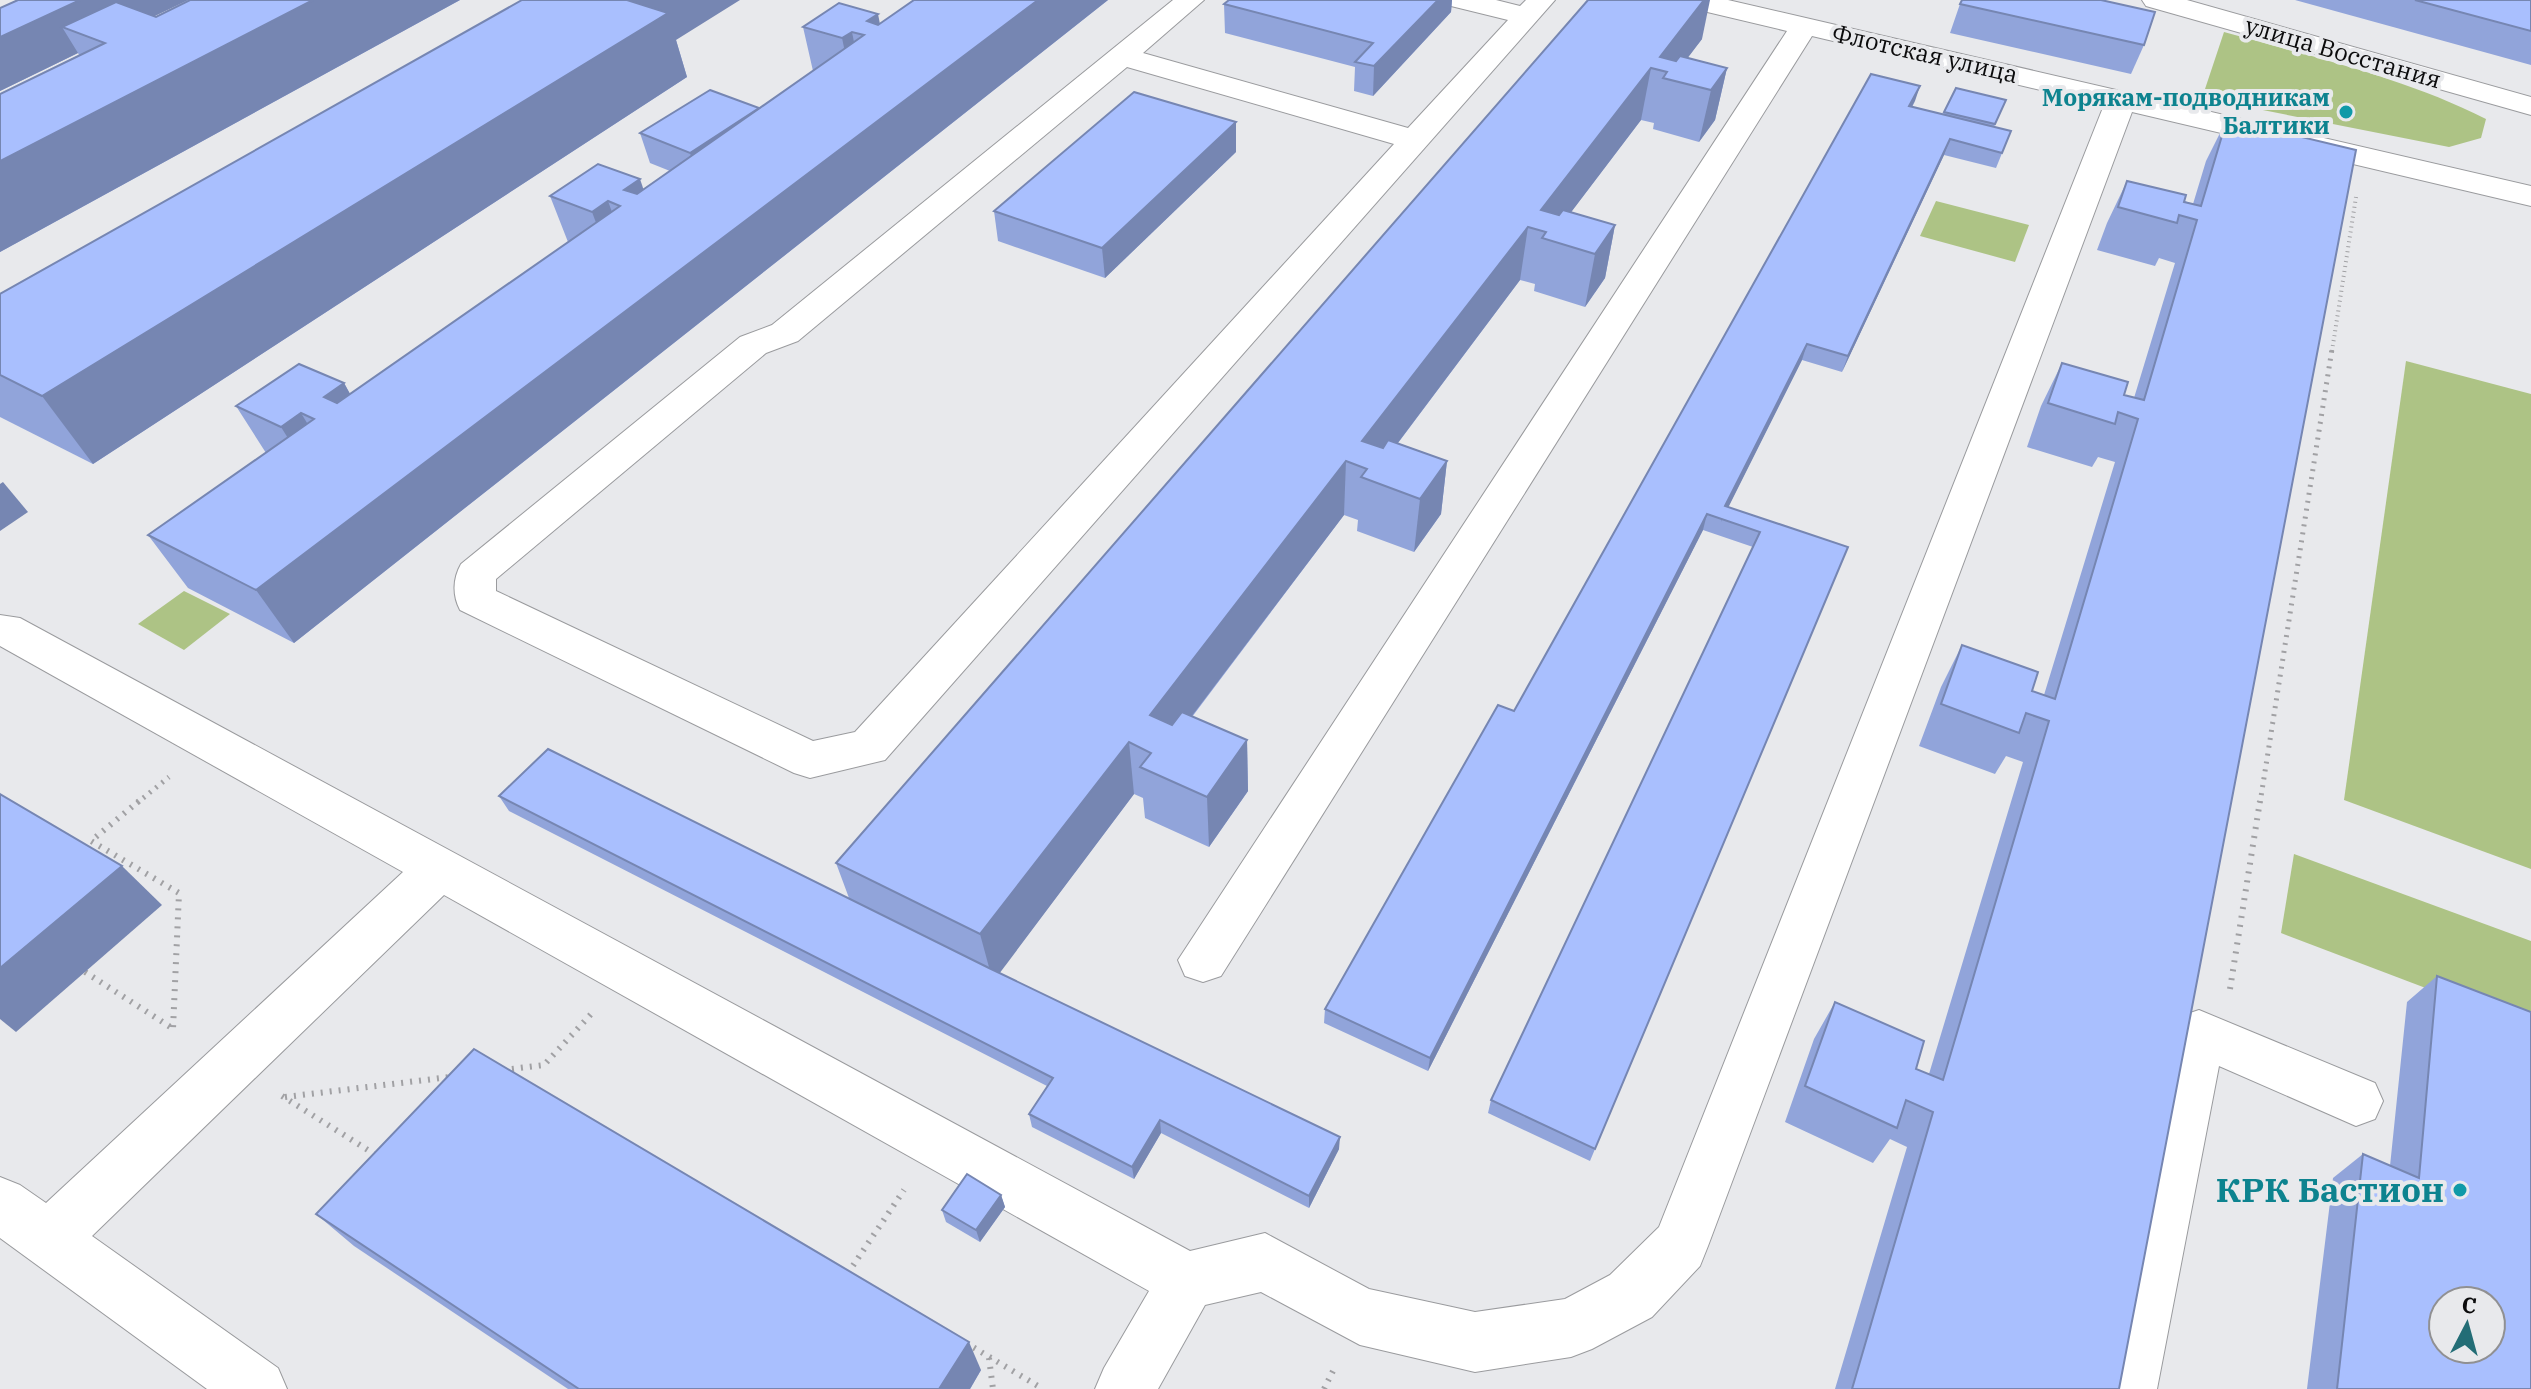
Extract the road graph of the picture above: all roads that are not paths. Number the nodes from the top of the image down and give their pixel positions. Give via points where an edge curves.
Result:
1 (1190, 0) edge
2 (1461, 0) edge
3 (1692, 0) edge
4 (2156, 0) edge
5 (1534, 8) edge
6 (1804, 26) junction
7 (1122, 56) junction
8 (2406, 71) junction
9 (2121, 100) junction
10 (2531, 106) edge
11 (2531, 122) edge
12 (1416, 140) junction
13 (2531, 168) edge
14 (2440, 175) junction
15 (2531, 196) edge
16 (5, 629) dead end
17 (439, 869) junction
18 (1203, 960) dead end
19 (2356, 1101) dead end
20 (0, 1204) edge
21 (49, 1239) junction
22 (1187, 1281) junction
23 (257, 1389) edge
24 (1125, 1389) edge
25 (2127, 1389) edge

1 - 7 street
2 - 5 street
3 - 6 street, Флотская улица
4 - 8 street, улица Восстания
5 - 12 street
6 - 9 street, Флотская улица
6 - 18 street
7 - 12 street
7 - 12 street via 785,333 753,345 476,574 475,599 810,760 869,747
8 - 10 street, улица Восстания
8 - 11 street
9 - 14 street, Флотская улица
9 - 22 street via 1680,1246 1631,1296 1571,1328 1475,1342 1360,1316 1265,1262
13 - 14 street
14 - 15 street, Флотская улица
16 - 17 street
17 - 21 street
17 - 22 street
19 - 25 street via 2199,1033
20 - 21 street
21 - 23 street
22 - 24 street

